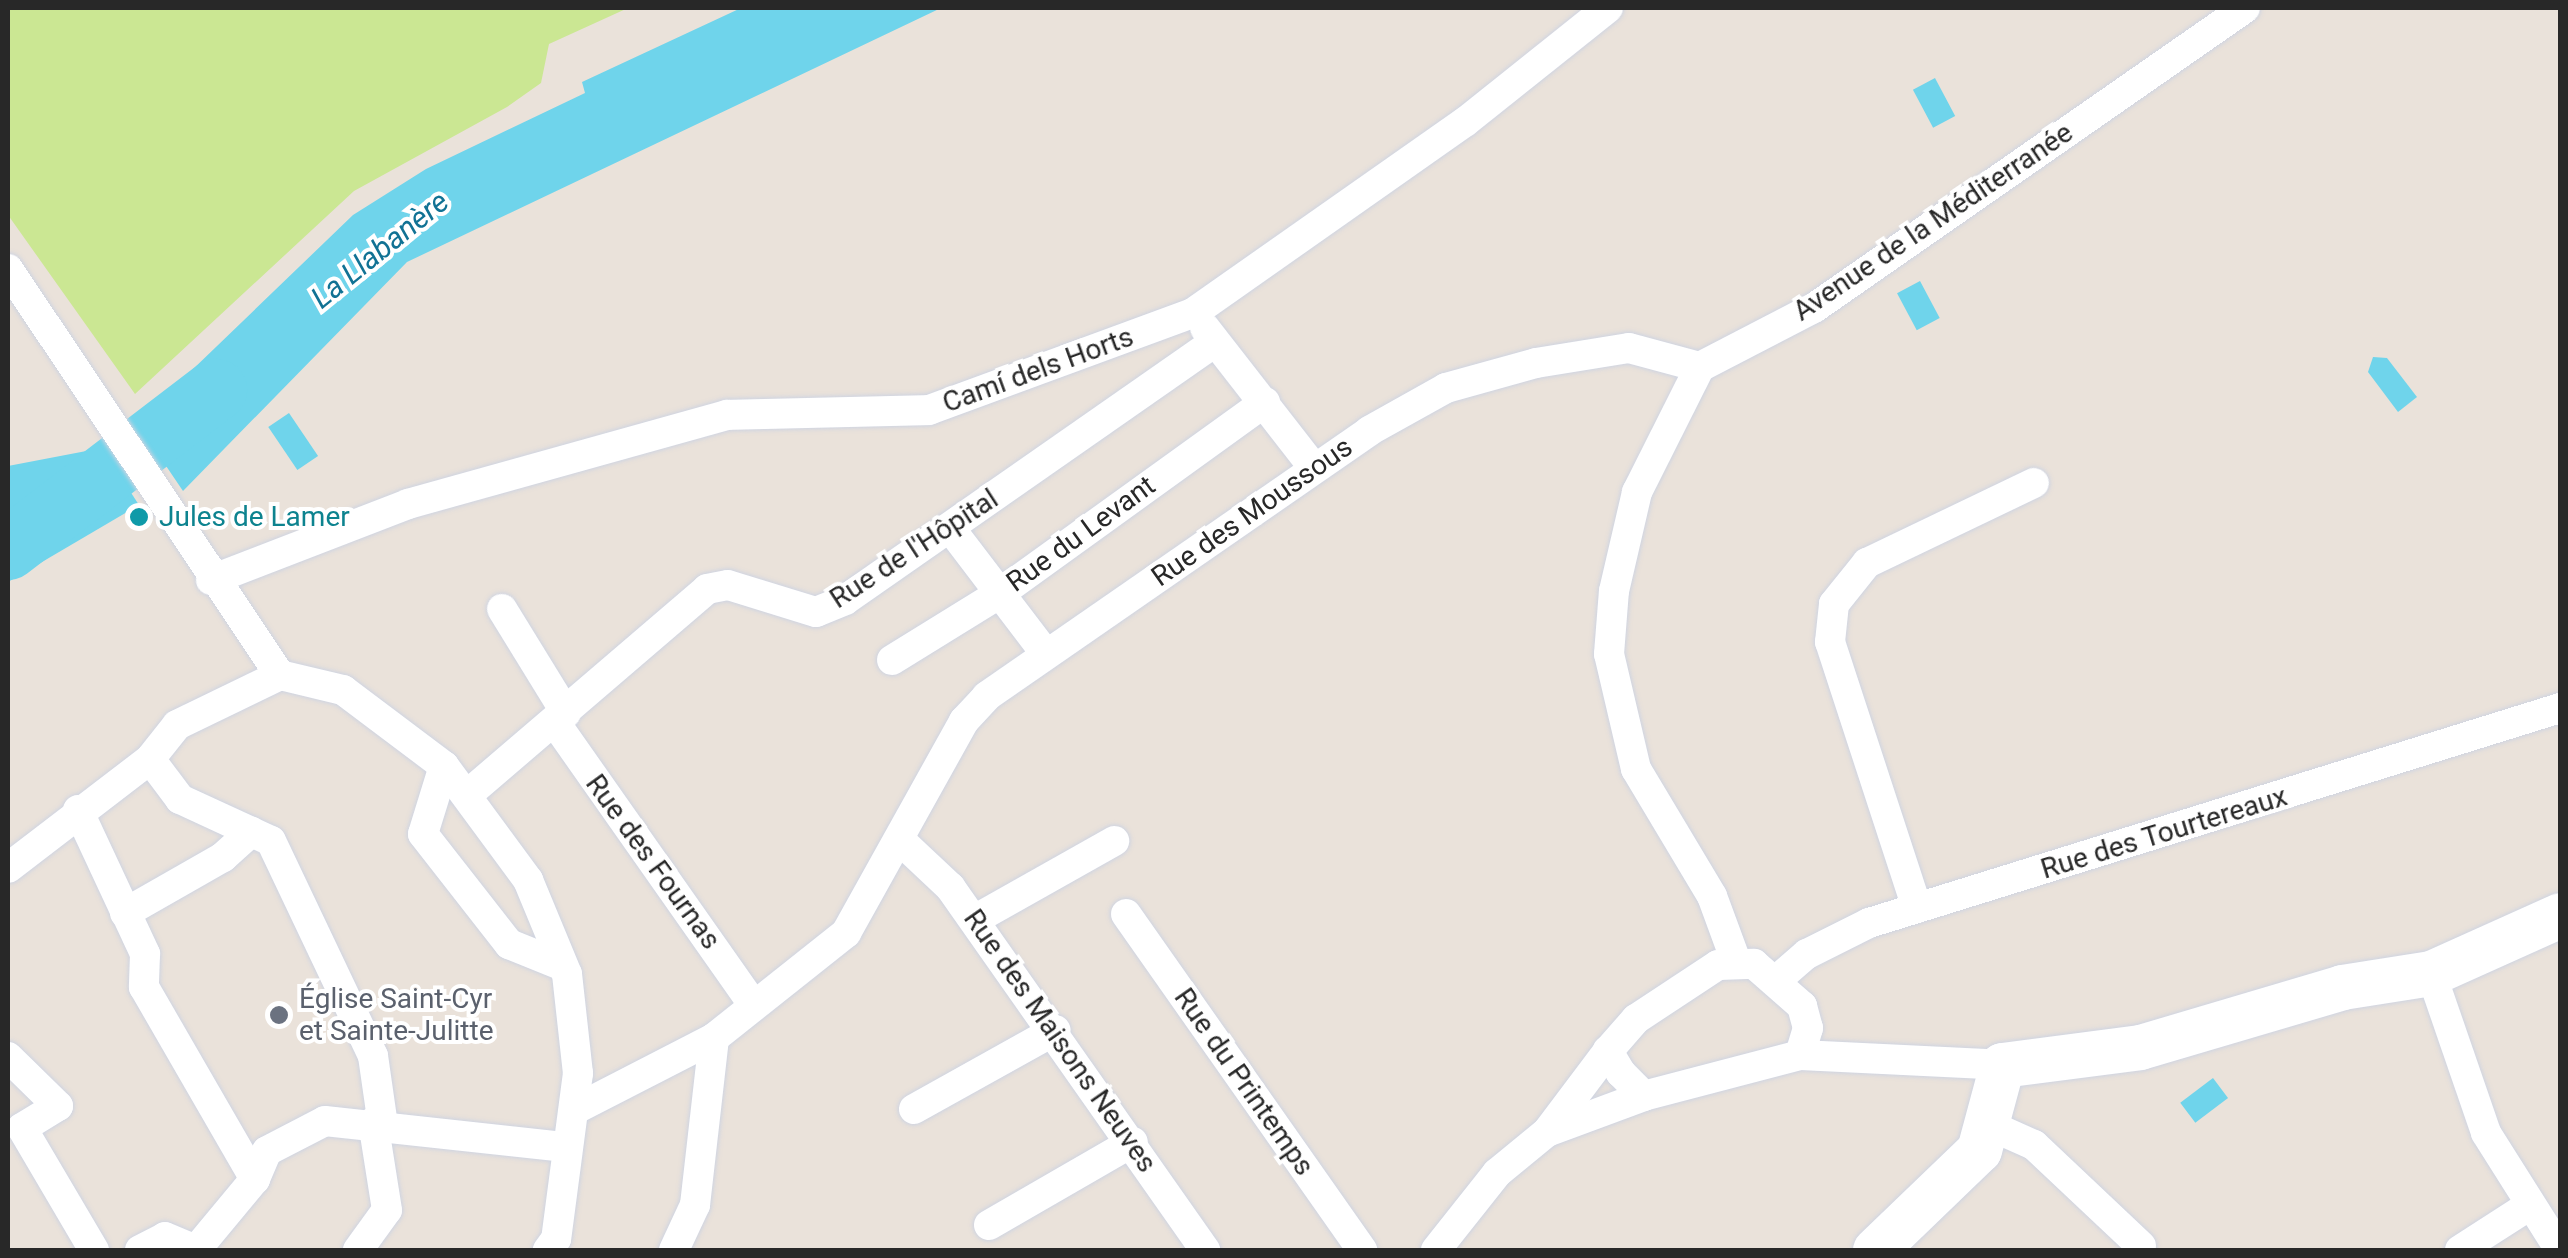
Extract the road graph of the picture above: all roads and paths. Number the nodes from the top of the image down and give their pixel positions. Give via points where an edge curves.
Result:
1 (1608, 8) edge
2 (2245, 8) edge
3 (8, 269) edge
4 (1194, 313) junction
5 (1215, 342) junction
6 (1700, 367) junction
7 (1265, 402) junction
8 (1314, 468) junction
9 (2034, 483) dead end
10 (950, 528) junction
11 (211, 580) junction
12 (999, 594) junction
13 (502, 609) dead end
14 (1046, 654) junction
15 (892, 660) dead end
16 (280, 675) junction
17 (2560, 708) edge
18 (560, 717) junction
19 (150, 759) junction
20 (444, 766) junction
21 (467, 795) junction
22 (78, 810) junction
23 (250, 832) junction
24 (1114, 841) dead end
25 (902, 842) junction
26 (8, 868) edge
27 (1917, 908) junction
28 (125, 913) junction
29 (1126, 914) dead end
30 (2560, 915) edge
31 (974, 920) junction
32 (1737, 964) junction
33 (561, 965) junction
34 (2431, 973) junction
35 (1779, 978) junction
36 (752, 1003) junction
37 (1056, 1030) junction
38 (714, 1038) junction
39 (1608, 1051) junction
40 (1800, 1055) junction
41 (8, 1057) edge
42 (2002, 1065) junction
43 (1644, 1096) junction
44 (576, 1109) junction
45 (914, 1109) dead end
46 (378, 1124) junction
47 (1989, 1125) junction
48 (1547, 1132) junction
49 (1134, 1142) junction
50 (566, 1147) junction
51 (255, 1178) junction
52 (2530, 1205) junction
53 (989, 1225) dead end
54 (153, 1244) edge
55 (2141, 1246) dead end
56 (558, 1247) edge
57 (94, 1250) edge
58 (196, 1250) edge
59 (358, 1250) edge
60 (674, 1250) edge
61 (1205, 1250) edge
62 (1362, 1250) edge
63 (1436, 1250) edge
64 (1875, 1250) edge
65 (2460, 1250) edge
66 (2560, 1250) edge

1 - 4 street, Camí dels Horts via 1465,122
2 - 6 street, Avenue de la Méditerranée via 1814,308
3 - 11 street
4 - 5 street
4 - 11 street, Camí dels Horts via 929,410 727,415 408,504
5 - 7 street
5 - 10 street, Rue de l'Hôpital
6 - 8 street, Rue des Moussous via 1629,348 1536,364 1446,388
6 - 32 street via 1637,492 1614,591 1609,654 1636,769 1712,896
7 - 8 street
7 - 12 street, Rue du Levant
8 - 14 street, Rue des Moussous
9 - 27 street via 1867,563 1834,604 1830,642
10 - 12 street
10 - 18 street, Rue de l'Hôpital via 816,612 728,585 707,590 666,617
11 - 16 street
12 - 14 street
12 - 15 street, Rue du Levant
13 - 18 street, Rue des Fournas
14 - 25 street, Rue des Moussous via 964,721
16 - 19 street via 176,725
16 - 20 street via 344,690
17 - 27 street, Rue des Tourtereaux
18 - 21 street, Rue de l'Hôpital
18 - 36 street, Rue des Fournas
19 - 22 street
19 - 23 street via 180,799
20 - 21 street
20 - 33 street via 424,834 509,944
21 - 33 street via 528,880
22 - 26 street
22 - 28 street
23 - 28 street via 223,858
23 - 46 street via 271,842 373,1056
24 - 31 street
25 - 31 street, Rue des Maisons Neuves
25 - 36 street, Rue des Moussous via 846,933
27 - 35 street, Rue des Tourtereaux via 1807,954
28 - 51 street via 145,954 144,987
29 - 62 street, Rue du Printemps
30 - 34 main road
31 - 37 street, Rue des Maisons Neuves
32 - 35 street
32 - 39 street via 1718,965 1636,1019
33 - 44 street via 578,1073
34 - 42 main road via 2342,987 2140,1048
34 - 52 street via 2486,1132
35 - 40 street via 1808,1028
36 - 38 street, Rue des Moussous
37 - 45 street
37 - 49 street, Rue des Maisons Neuves
38 - 44 street, Rue des Moussous
38 - 60 street via 695,1204
39 - 43 street
39 - 48 street
40 - 42 street
40 - 43 street
41 - 57 street via 58,1106 22,1128
42 - 47 main road
43 - 48 street
44 - 50 street
46 - 50 street
46 - 51 street via 325,1121 266,1151
46 - 59 street via 386,1210
47 - 55 street via 2034,1145
47 - 64 main road via 1980,1150
48 - 63 street via 1497,1173
49 - 53 street
49 - 61 street, Rue des Maisons Neuves
50 - 56 street
51 - 58 street
52 - 65 street
52 - 66 street
54 - 58 street

